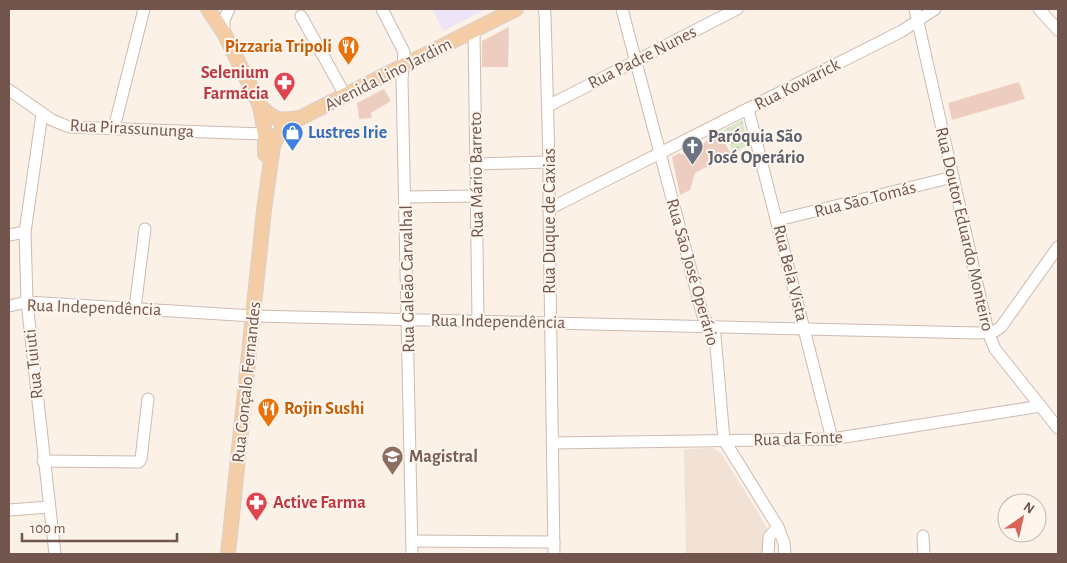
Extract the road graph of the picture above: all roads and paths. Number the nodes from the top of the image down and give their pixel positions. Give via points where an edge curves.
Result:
1 (144, 9) edge
2 (208, 9) edge
3 (229, 9) edge
4 (382, 9) edge
5 (516, 9) edge
6 (544, 9) edge
7 (622, 9) edge
8 (737, 9) edge
9 (915, 9) edge
10 (935, 9) edge
11 (1039, 9) edge
12 (301, 16) dead end
13 (918, 21) junction
14 (474, 30) junction
15 (1058, 30) edge
16 (224, 33) junction
17 (636, 60) junction
18 (403, 66) junction
19 (9, 90) edge
20 (345, 95) junction
21 (260, 106) junction
22 (548, 106) junction
23 (748, 108) junction
24 (42, 114) junction
25 (300, 118) junction
26 (114, 128) junction
27 (265, 134) junction
28 (660, 153) junction
29 (550, 162) junction
30 (476, 164) junction
31 (953, 177) junction
32 (476, 196) junction
33 (406, 197) junction
34 (548, 209) junction
35 (264, 210) junction
36 (778, 220) junction
37 (145, 230) dead end
38 (25, 232) junction
39 (9, 235) edge
40 (1058, 247) edge
41 (27, 302) junction
42 (9, 306) edge
43 (135, 308) junction
44 (253, 316) junction
45 (406, 320) junction
46 (478, 320) junction
47 (550, 322) junction
48 (710, 326) junction
49 (804, 328) junction
50 (988, 332) junction
51 (148, 399) dead end
52 (1041, 406) junction
53 (1058, 428) edge
54 (832, 438) junction
55 (724, 440) junction
56 (552, 443) junction
57 (44, 461) junction
58 (49, 507) junction
59 (9, 510) edge
60 (778, 527) junction
61 (923, 536) dead end
62 (412, 541) junction
63 (554, 542) junction
64 (55, 554) edge
65 (228, 554) edge
66 (412, 554) edge
67 (554, 554) edge
68 (768, 554) edge
69 (784, 554) edge
70 (924, 554) edge

1 - 26 street
2 - 16 main road, Rua Gonçalo Fernandes
3 - 16 street via 224,20
4 - 18 street, Rua Galeão Carvalhal via 404,52
5 - 14 main road, Avenida Lino Jardim
6 - 22 street, Rua Duque de Caxias
7 - 17 street, Rua São José Operário
8 - 17 street, Rua Padre Nunes
9 - 13 street, Rua Doutor Eduardo Monteiro
10 - 13 street, Rua Kowarick
11 - 15 street
12 - 20 street
13 - 23 street, Rua Kowarick
13 - 31 street, Rua Doutor Eduardo Monteiro
14 - 18 main road, Avenida Lino Jardim
14 - 30 street, Rua Mário Barreto
16 - 21 main road, Rua Gonçalo Fernandes
17 - 22 street, Rua Padre Nunes
17 - 28 street, Rua São José Operário
18 - 20 main road, Avenida Lino Jardim
18 - 33 street, Rua Galeão Carvalhal
19 - 24 street, Rua Pirassununga
20 - 25 main road, Avenida Lino Jardim
21 - 25 main road, Avenida Lino Jardim via 278,120
21 - 27 main road, Rua Gonçalo Fernandes
22 - 29 street, Rua Duque de Caxias
23 - 28 street, Rua Kowarick
23 - 36 street, Rua Bela Vista
24 - 26 street, Rua Pirassununga via 69,126
24 - 38 street, Rua Tuiuti
25 - 35 main road, Rua Gonçalo Fernandes via 274,140
26 - 27 street, Rua Pirassununga
27 - 35 main road, Rua Gonçalo Fernandes
28 - 34 street, Rua Kowarick
28 - 48 street, Rua São José Operário via 703,316
29 - 30 street
29 - 34 street, Rua Duque de Caxias
30 - 32 street, Rua Mário Barreto
31 - 36 street, Rua São Tomás
31 - 50 street, Rua Doutor Eduardo Monteiro
32 - 33 street
32 - 46 street, Rua Mário Barreto
33 - 45 street, Rua Galeão Carvalhal
34 - 47 street, Rua Duque de Caxias
35 - 44 main road, Rua Gonçalo Fernandes
36 - 49 street, Rua Bela Vista
37 - 43 street
38 - 39 street
38 - 41 street, Rua Tuiuti
40 - 50 street via 1001,327
41 - 42 street, Rua Independência
41 - 43 street, Rua Independência
41 - 57 street, Rua Tuiuti
43 - 44 street, Rua Independência
44 - 45 street, Rua Independência
44 - 65 main road, Rua Gonçalo Fernandes
45 - 46 street, Rua Independência
45 - 62 street, Rua Galeão Carvalhal
46 - 47 street, Rua Independência
47 - 48 street, Rua Independência
47 - 56 street, Rua Duque de Caxias
48 - 49 street, Rua Independência
48 - 55 street, Rua São José Operário via 715,335
49 - 50 street, Rua Independência
49 - 54 street, Rua Bela Vista
50 - 52 street, Rua Doutor Eduardo Monteiro via 995,349
51 - 57 street via 140,462
52 - 53 street, Rua Doutor Eduardo Monteiro
52 - 54 street, Rua da Fonte
54 - 55 street, Rua da Fonte
55 - 56 street, Rua da Fonte
55 - 60 street, Rua São José Operário
56 - 63 street, Rua Duque de Caxias
57 - 58 street, Rua Tuiuti
58 - 59 street
58 - 64 street, Rua Tuiuti
60 - 68 street via 769,537
60 - 69 street, Rua São José Operário
61 - 70 street
62 - 63 street
62 - 66 street, Rua Galeão Carvalhal
63 - 67 street, Rua Duque de Caxias

